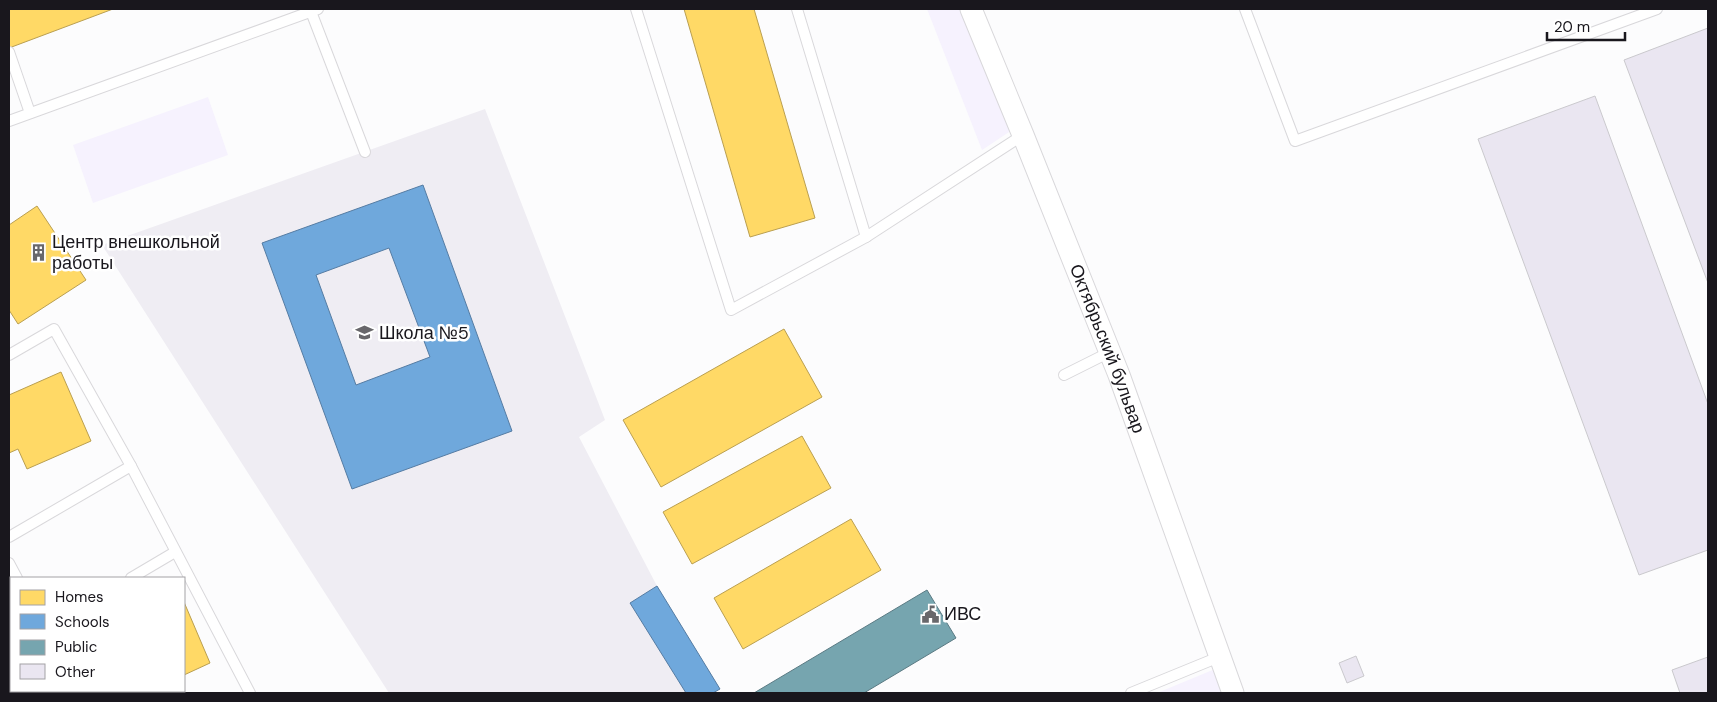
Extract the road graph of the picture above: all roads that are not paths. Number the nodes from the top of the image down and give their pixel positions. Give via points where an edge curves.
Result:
1 (636, 9) edge
2 (797, 9) edge
3 (971, 9) edge
4 (1245, 9) edge
5 (1658, 9) edge
6 (313, 10) edge
7 (9, 52) edge
8 (30, 113) junction
9 (9, 121) edge
10 (1023, 135) junction
11 (365, 152) dead end
12 (866, 236) junction
13 (1110, 352) junction
14 (9, 355) edge
15 (1064, 374) dead end
16 (131, 466) junction
17 (9, 537) edge
18 (175, 552) junction
19 (9, 563) edge
20 (16, 577) edge
21 (133, 577) edge
22 (1219, 656) junction
23 (250, 693) edge
24 (1132, 693) edge
25 (1233, 693) edge

1 - 12 lane via 731,310
2 - 12 lane
3 - 10 street, Октябрьский бульвар
4 - 5 lane via 1295,141
6 - 8 lane
6 - 11 lane
7 - 8 lane
8 - 9 lane
10 - 12 lane
10 - 13 street, Октябрьский бульвар
13 - 15 lane
13 - 22 street, Октябрьский бульвар
14 - 16 lane via 54,329
16 - 17 lane
16 - 18 lane
18 - 21 lane
18 - 23 lane
19 - 20 lane
22 - 24 lane
22 - 25 street, Октябрьский бульвар

